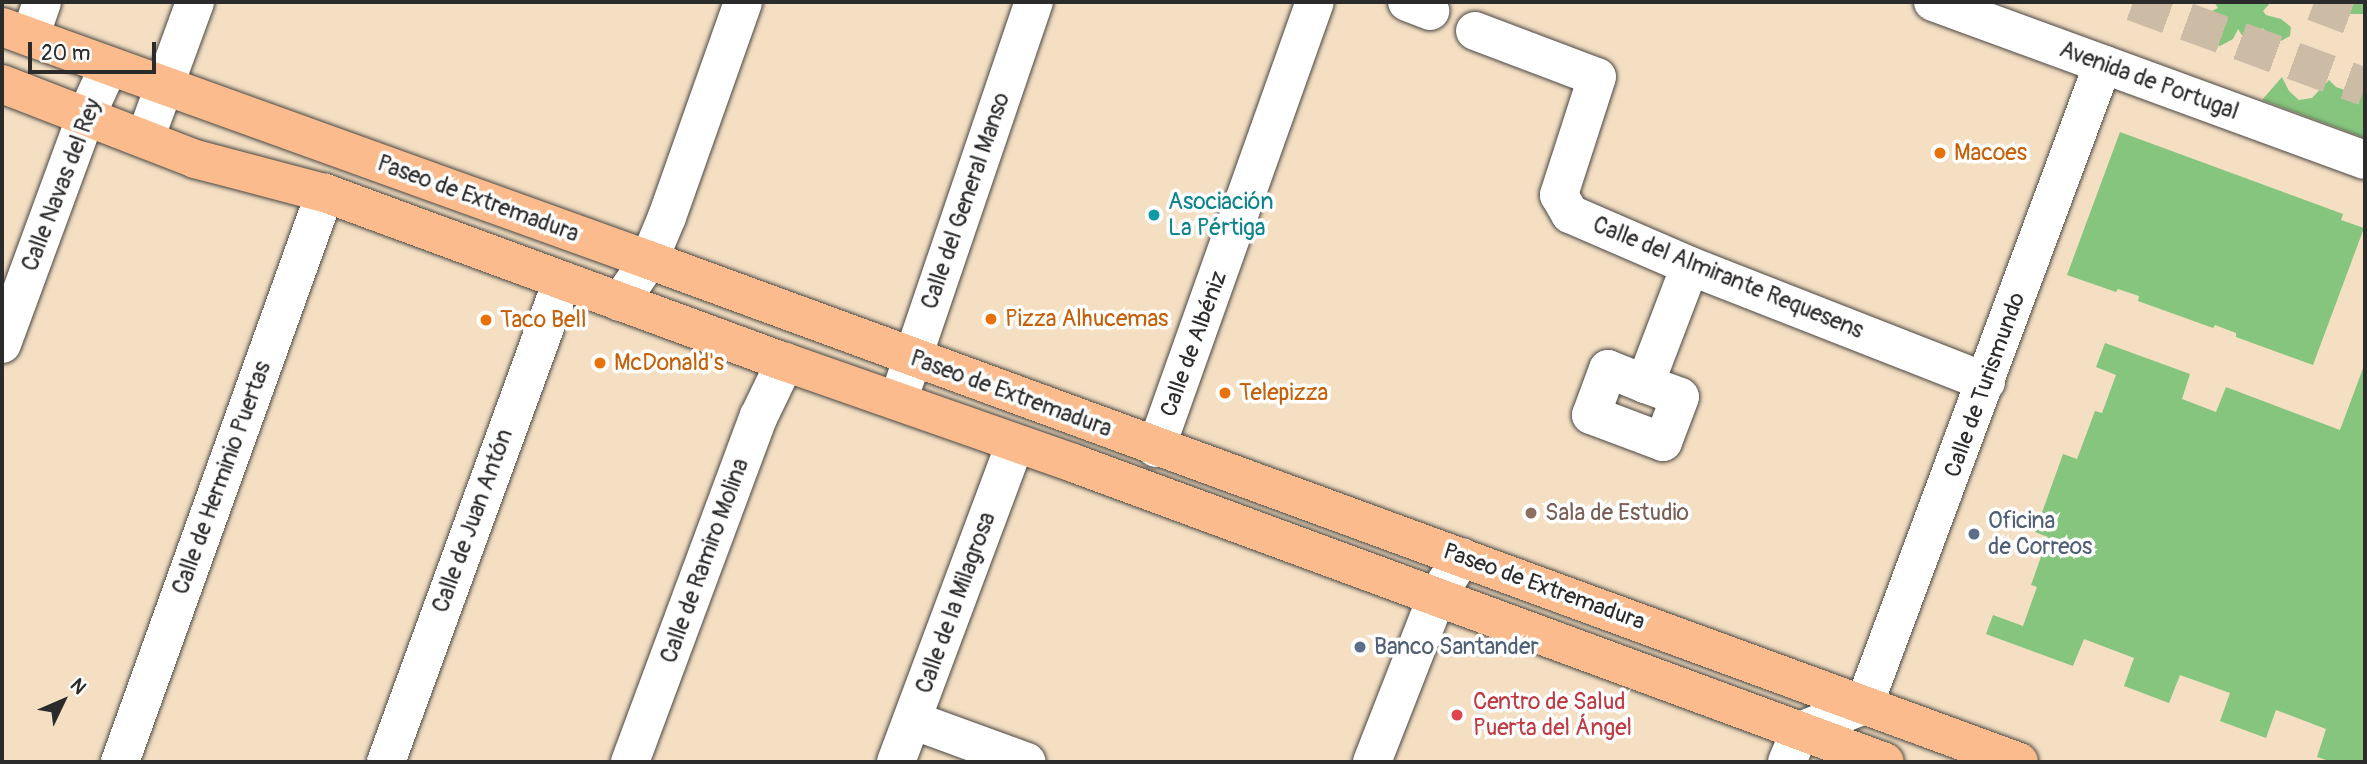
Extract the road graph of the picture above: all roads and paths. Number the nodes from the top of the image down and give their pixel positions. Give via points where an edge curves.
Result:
1 (42, 2) edge
2 (195, 2) edge
3 (743, 2) edge
4 (1034, 2) edge
5 (1315, 2) edge
6 (1933, 2) edge
7 (1475, 31) dead end
8 (16, 32) edge
9 (2103, 64) junction
10 (109, 66) junction
11 (2, 84) edge
12 (164, 85) junction
13 (86, 116) junction
14 (145, 139) junction
15 (2365, 160) edge
16 (325, 193) junction
17 (649, 260) junction
18 (1690, 266) junction
19 (562, 281) junction
20 (620, 302) junction
21 (2, 344) edge
22 (912, 358) junction
23 (785, 362) junction
24 (1986, 382) junction
25 (1645, 384) dead end
26 (898, 401) junction
27 (1015, 443) junction
28 (1156, 448) junction
29 (1462, 557) junction
30 (1437, 596) junction
31 (1864, 705) junction
32 (912, 720) junction
33 (1793, 747) edge
34 (120, 762) edge
35 (386, 762) edge
36 (631, 762) edge
37 (896, 762) edge
38 (1027, 762) edge
39 (1372, 762) edge
40 (1885, 762) edge
41 (2019, 762) edge

1 - 8 street
2 - 12 street
3 - 17 street
4 - 22 street, Calle del General Manso
5 - 28 street, Calle de Albéniz
6 - 9 street, Avenida de Portugal
7 - 18 street, Calle del Almirante Requesens via 1597,77 1559,195 1570,214
8 - 10 main road, Paseo de Extremadura
9 - 15 street, Avenida de Portugal
9 - 24 street, Calle de Turismundo
10 - 12 main road, Paseo de Extremadura
10 - 13 street, Calle Navas del Rey
11 - 13 main road, Paseo de Extremadura
12 - 14 street
12 - 17 main road, Paseo de Extremadura
13 - 14 main road, Paseo de Extremadura
13 - 21 street, Calle Navas del Rey
14 - 16 main road, Paseo de Extremadura via 195,159
16 - 19 main road, Paseo de Extremadura
16 - 34 street, Calle de Herminio Puertas
17 - 20 street
17 - 22 main road, Paseo de Extremadura
18 - 24 street, Calle del Almirante Requesens
18 - 25 street
19 - 20 main road, Paseo de Extremadura
19 - 35 street, Calle de Juan Antón
20 - 23 main road, Paseo de Extremadura
22 - 26 street, Calle del General Manso
22 - 28 main road, Paseo de Extremadura
23 - 26 main road, Paseo de Extremadura
23 - 36 street, Calle de Ramiro Molina via 759,416
24 - 31 street, Calle de Turismundo
26 - 27 main road, Paseo de Extremadura
27 - 30 main road, Paseo de Extremadura
27 - 32 street, Calle de la Milagrosa
28 - 29 main road, Paseo de Extremadura
29 - 30 street
29 - 31 main road, Paseo de Extremadura
30 - 33 main road, Paseo de Extremadura
30 - 39 street
31 - 33 street
31 - 41 main road, Paseo de Extremadura
32 - 37 street, Calle de la Milagrosa
32 - 38 street
33 - 40 main road, Paseo de Extremadura

